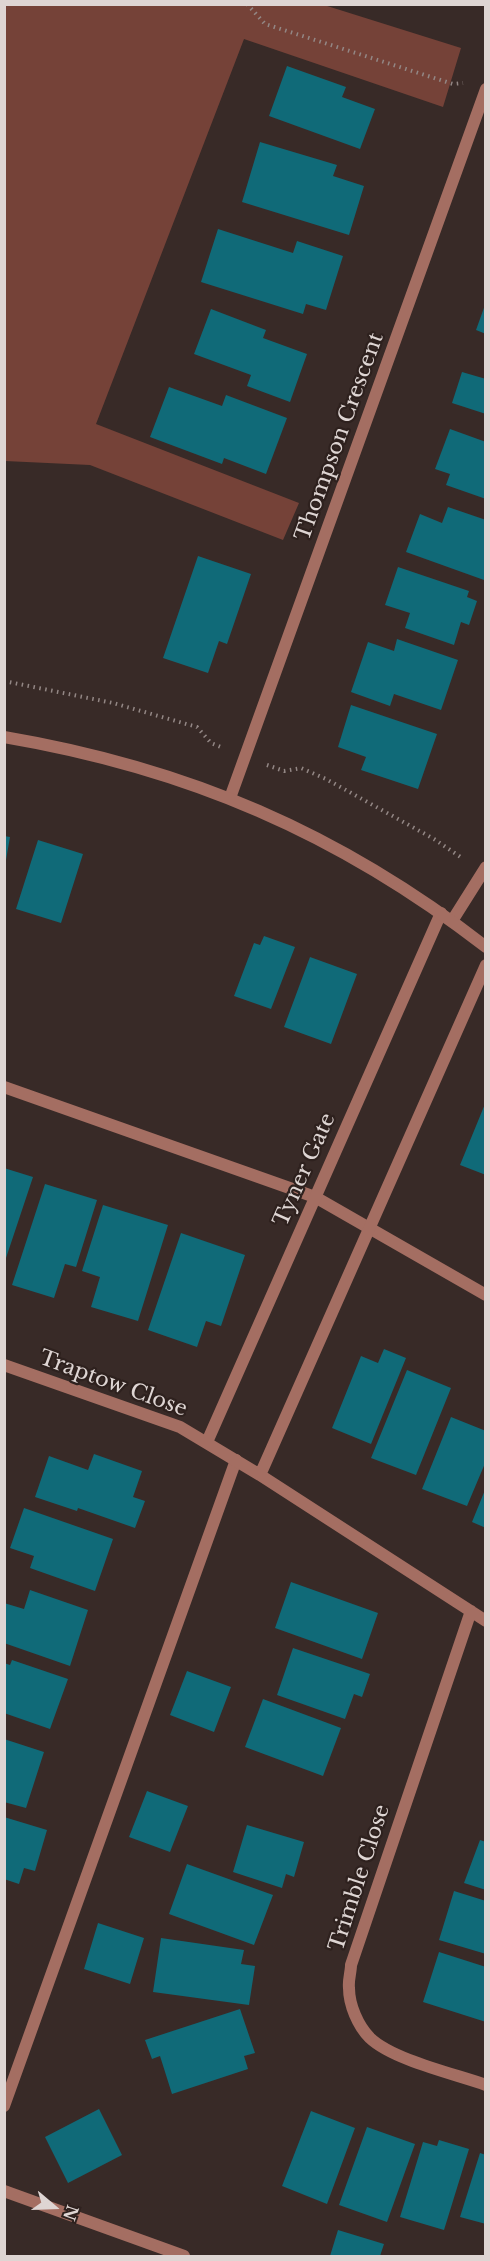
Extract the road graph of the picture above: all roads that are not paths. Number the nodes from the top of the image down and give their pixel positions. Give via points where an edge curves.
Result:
1 (485, 94) edge
2 (4, 737) edge
3 (230, 798) junction
4 (485, 870) edge
5 (441, 913) junction
6 (452, 921) junction
7 (486, 947) edge
8 (486, 965) edge
9 (4, 1087) edge
10 (315, 1197) junction
11 (369, 1227) junction
12 (486, 1295) edge
13 (4, 1365) edge
14 (207, 1442) junction
15 (236, 1460) junction
16 (260, 1475) junction
17 (471, 1611) junction
18 (486, 1621) edge
19 (486, 2085) edge
20 (4, 2106) edge
21 (4, 2191) edge
22 (184, 2256) edge

1 - 3 street, Thompson Crescent
2 - 3 street via 52,745 162,774
3 - 5 street via 295,826
4 - 6 street
5 - 6 street
5 - 10 street, Tyner Gate
6 - 7 street
8 - 11 street
9 - 10 street
10 - 11 street
10 - 14 street, Tyner Gate
11 - 12 street
11 - 16 street
13 - 14 street, Traptow Close via 158,1418
14 - 15 street
15 - 16 street
15 - 20 street
16 - 17 street
17 - 18 street
17 - 19 street, Trimble Close via 351,1965 349,1988 354,2011 372,2039 406,2057
21 - 22 street

